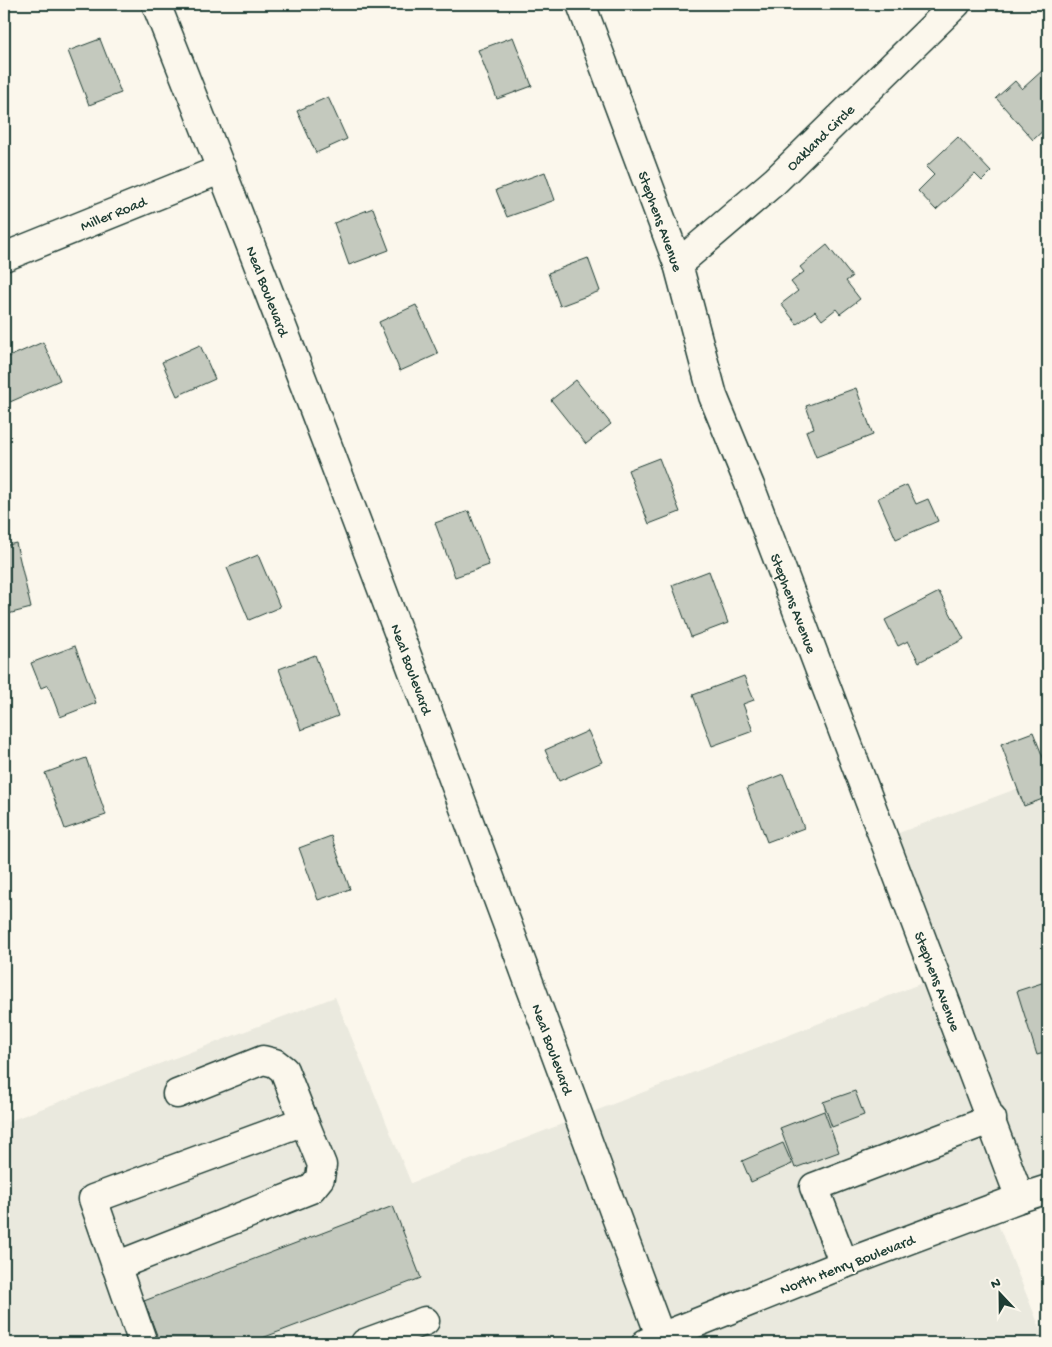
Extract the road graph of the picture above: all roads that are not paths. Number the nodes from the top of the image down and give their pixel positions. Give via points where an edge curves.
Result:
1 (156, 4) edge
2 (581, 4) edge
3 (956, 4) edge
4 (222, 169) junction
5 (4, 257) edge
6 (678, 264) junction
7 (177, 1094) dead end
8 (992, 1120) junction
9 (304, 1121) junction
10 (1048, 1189) edge
11 (1020, 1198) junction
12 (844, 1264) junction
13 (116, 1266) junction
14 (425, 1321) dead end
15 (653, 1340) edge
16 (143, 1343) edge
17 (365, 1343) edge

1 - 4 main road, Neal Boulevard
2 - 6 main road, Stephens Avenue
3 - 6 main road, Oakland Circle via 775,181
4 - 5 main road, Miller Road
4 - 15 main road, Neal Boulevard via 368,552
6 - 8 main road, Stephens Avenue via 713,396
7 - 9 main road via 263,1060 284,1070
8 - 11 main road, Stephens Avenue
8 - 12 main road via 814,1187
9 - 13 main road via 322,1165 320,1178 311,1189
9 - 13 main road via 93,1199
10 - 11 main road, North Henry Boulevard
11 - 12 main road, North Henry Boulevard
12 - 15 main road, North Henry Boulevard
13 - 16 main road
14 - 17 main road

